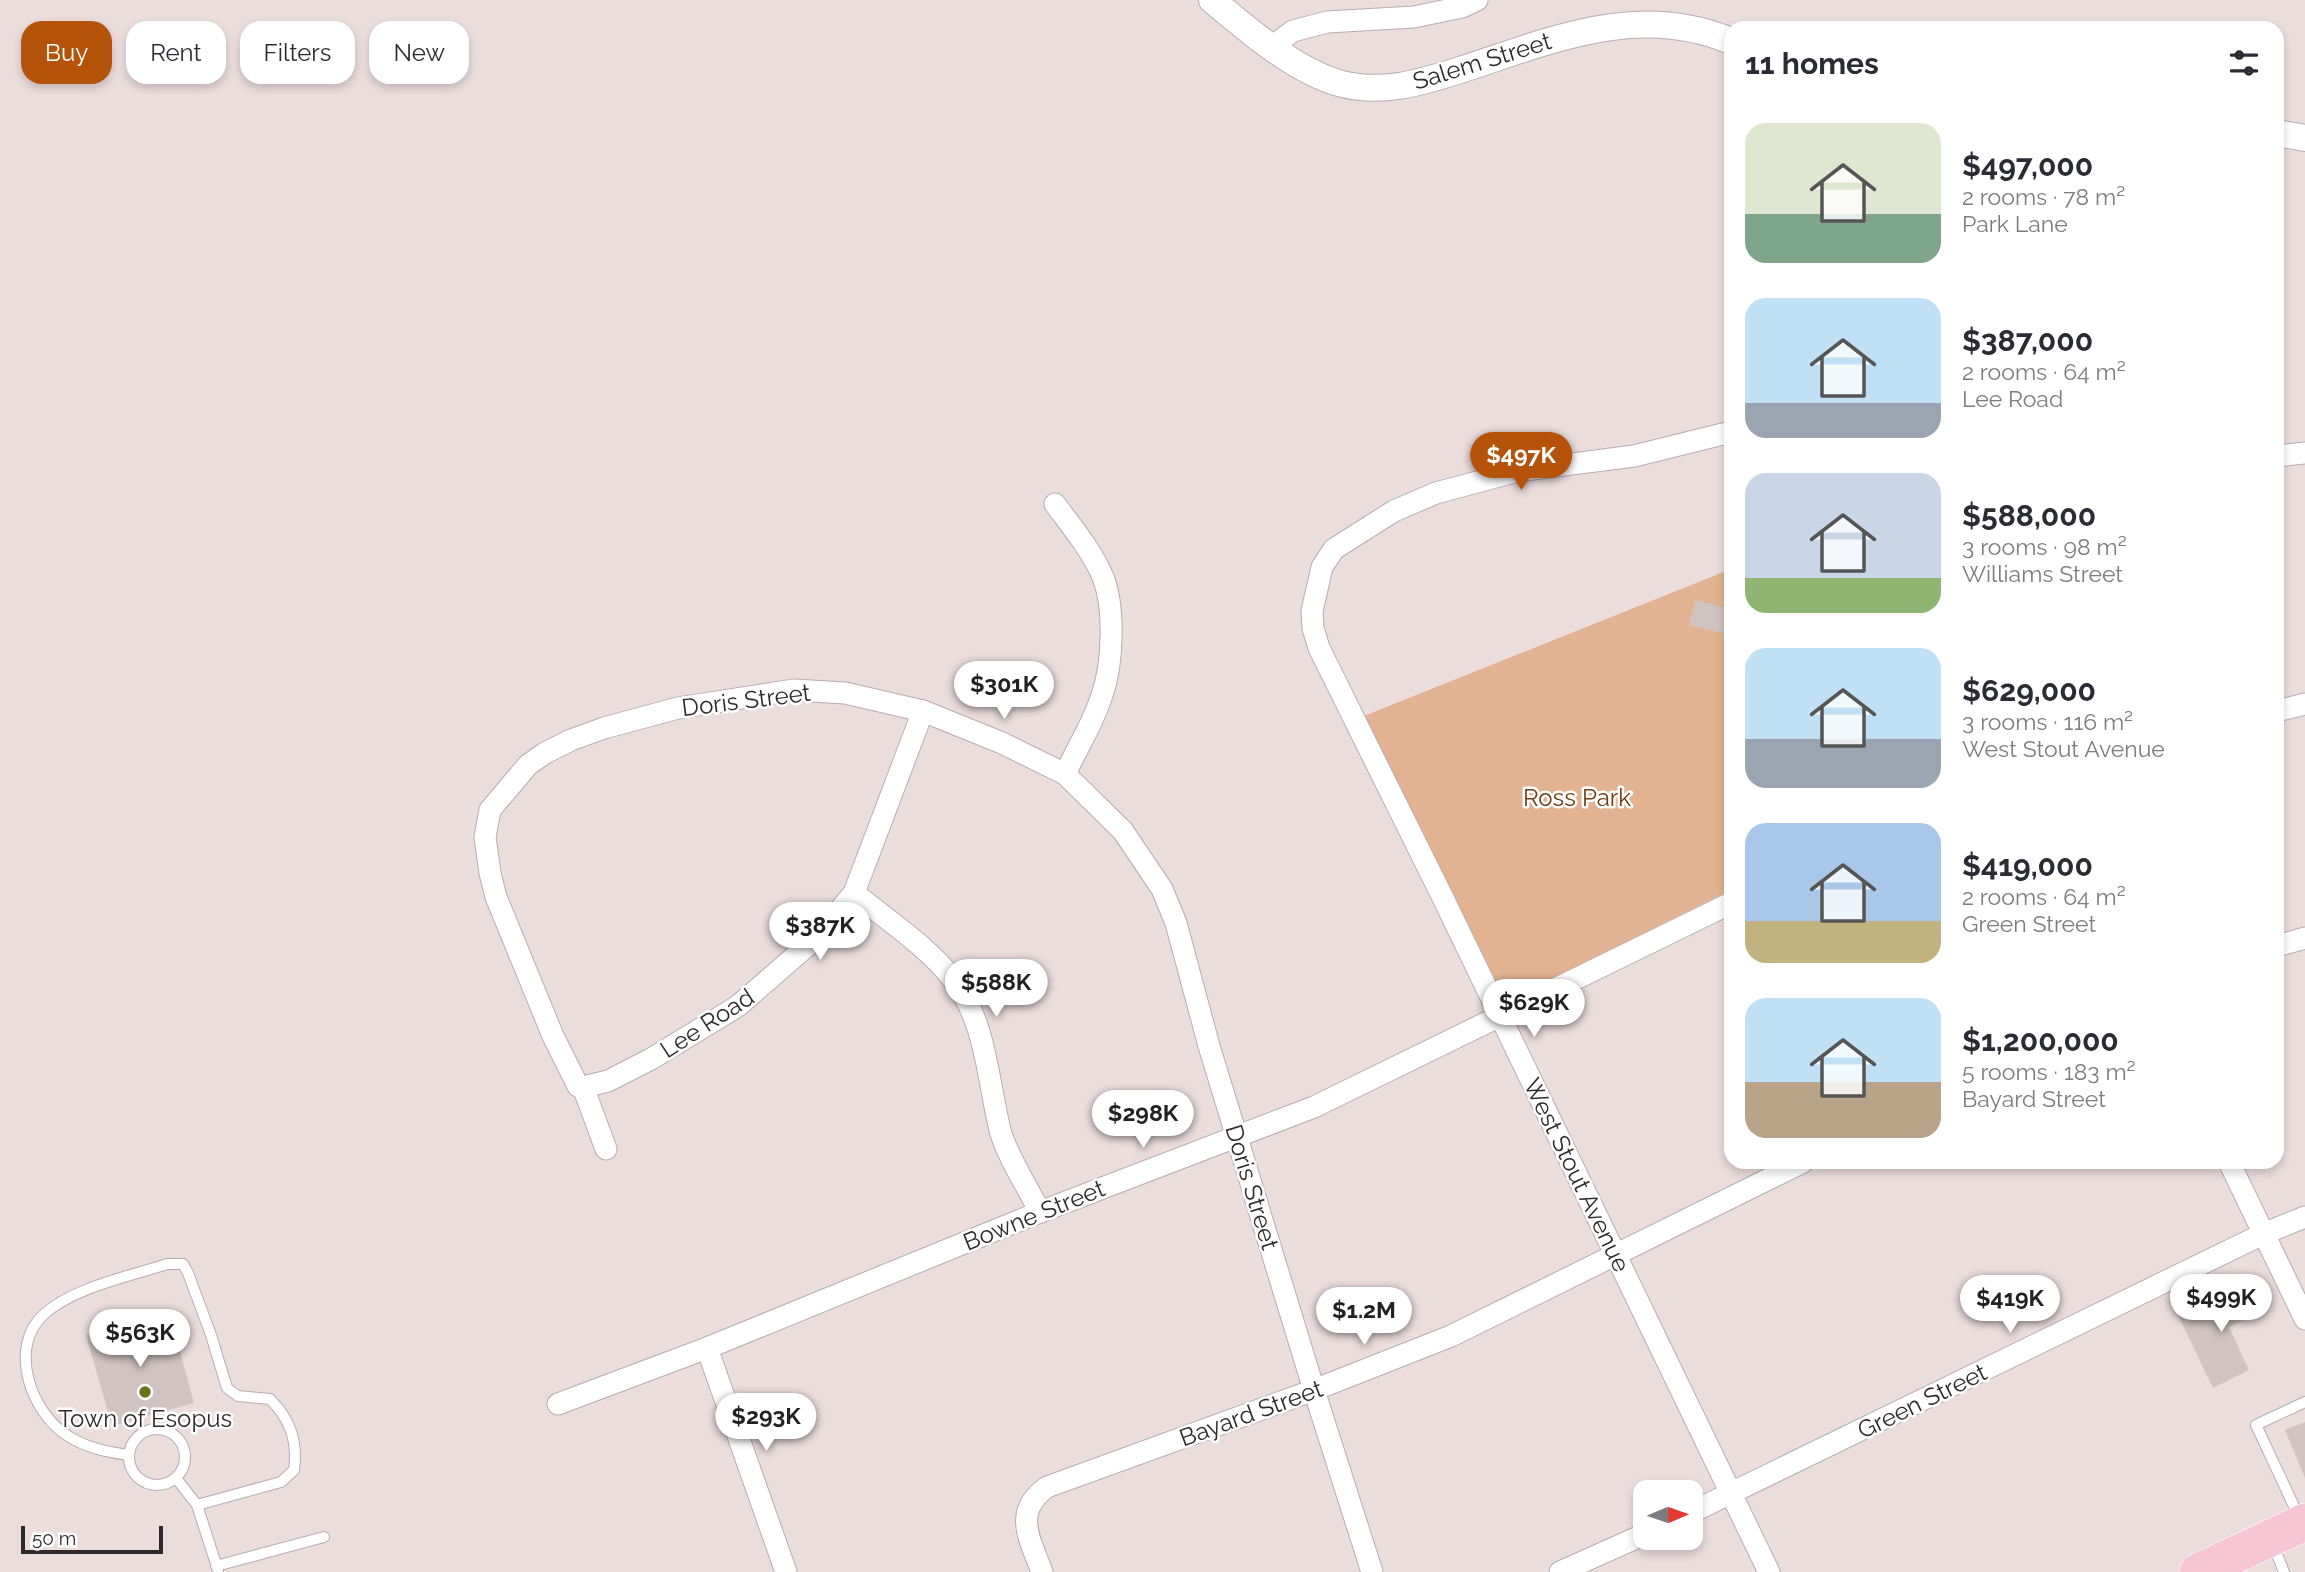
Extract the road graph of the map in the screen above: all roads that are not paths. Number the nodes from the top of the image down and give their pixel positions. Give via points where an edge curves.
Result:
1 (1212, 0) edge
2 (1477, 0) edge
3 (1724, 39) edge
4 (1273, 46) junction
5 (2284, 134) edge
6 (2305, 138) edge
7 (1724, 434) edge
8 (2305, 453) edge
9 (2284, 455) edge
10 (1055, 504) dead end
11 (2305, 705) edge
12 (2284, 710) edge
13 (923, 711) junction
14 (1065, 774) junction
15 (855, 893) junction
16 (1724, 907) edge
17 (2305, 937) edge
18 (2284, 944) edge
19 (1499, 1015) junction
20 (583, 1087) junction
21 (1237, 1136) junction
22 (606, 1149) dead end
23 (1789, 1169) edge
24 (2232, 1169) edge
25 (1040, 1212) junction
26 (2305, 1217) edge
27 (2263, 1234) junction
28 (1615, 1256) junction
29 (2305, 1319) edge
30 (707, 1348) junction
31 (1314, 1390) junction
32 (2305, 1402) edge
33 (558, 1404) dead end
34 (129, 1455) junction
35 (176, 1478) junction
36 (1731, 1495) junction
37 (197, 1505) junction
38 (1703, 1507) edge
39 (324, 1536) dead end
40 (1633, 1539) edge
41 (2285, 1549) edge
42 (217, 1569) edge
43 (786, 1572) edge
44 (1042, 1572) edge
45 (1372, 1572) edge
46 (1560, 1572) edge
47 (1769, 1572) edge
48 (2198, 1572) edge

1 - 4 street, Salem Street
2 - 4 street via 1414,17 1327,22 1293,31
3 - 4 street, Salem Street via 1672,24 1611,26 1553,39 1421,82 1363,88 1320,75
5 - 6 street
7 - 19 street, West Stout Avenue via 1634,456 1518,471 1436,493 1394,511 1334,549 1322,567 1312,611 1319,649
8 - 9 street
10 - 14 street via 1103,578 1111,634 1102,696
11 - 12 street
13 - 14 street, Doris Street
13 - 15 street, Lee Road
13 - 20 street, Doris Street via 845,693 794,690 747,695 593,732 545,753 514,780 490,810 485,837 490,873 553,1036 578,1086
14 - 21 street, Doris Street via 1123,831 1162,889 1176,923
15 - 20 street, Lee Road via 816,938 738,1006 651,1059 608,1081
15 - 25 street via 941,964 969,1004 1001,1133
16 - 19 street, Bowne Street
17 - 18 street
19 - 21 street, Bowne Street via 1314,1107
19 - 28 street, West Stout Avenue
20 - 22 street, Doris Street
21 - 25 street, Bowne Street
21 - 31 street, Doris Street
23 - 28 street, Bayard Street
24 - 27 street
25 - 30 street, Bowne Street
26 - 27 street, Green Street
27 - 29 street
27 - 36 street, Green Street
28 - 31 street, Bayard Street via 1451,1336
28 - 36 street, West Stout Avenue
30 - 33 street, Bowne Street
30 - 43 street
31 - 44 street, Bayard Street via 1047,1487 1028,1506 1026,1519
31 - 45 street, Doris Street
32 - 41 lane via 2256,1425
34 - 35 lane via 130,1466 145,1483 167,1484
34 - 35 lane via 131,1444 148,1430 170,1431 184,1447 186,1458
34 - 37 lane via 97,1450 66,1435 49,1418 38,1404 27,1371 24,1356 30,1332 69,1296 167,1264 183,1265 227,1388 238,1396 270,1399 284,1413 296,1458 294,1471 281,1482
35 - 37 lane
36 - 38 street, Green Street
36 - 47 street, West Stout Avenue
37 - 42 lane
39 - 42 lane
40 - 46 street
41 - 48 highway

